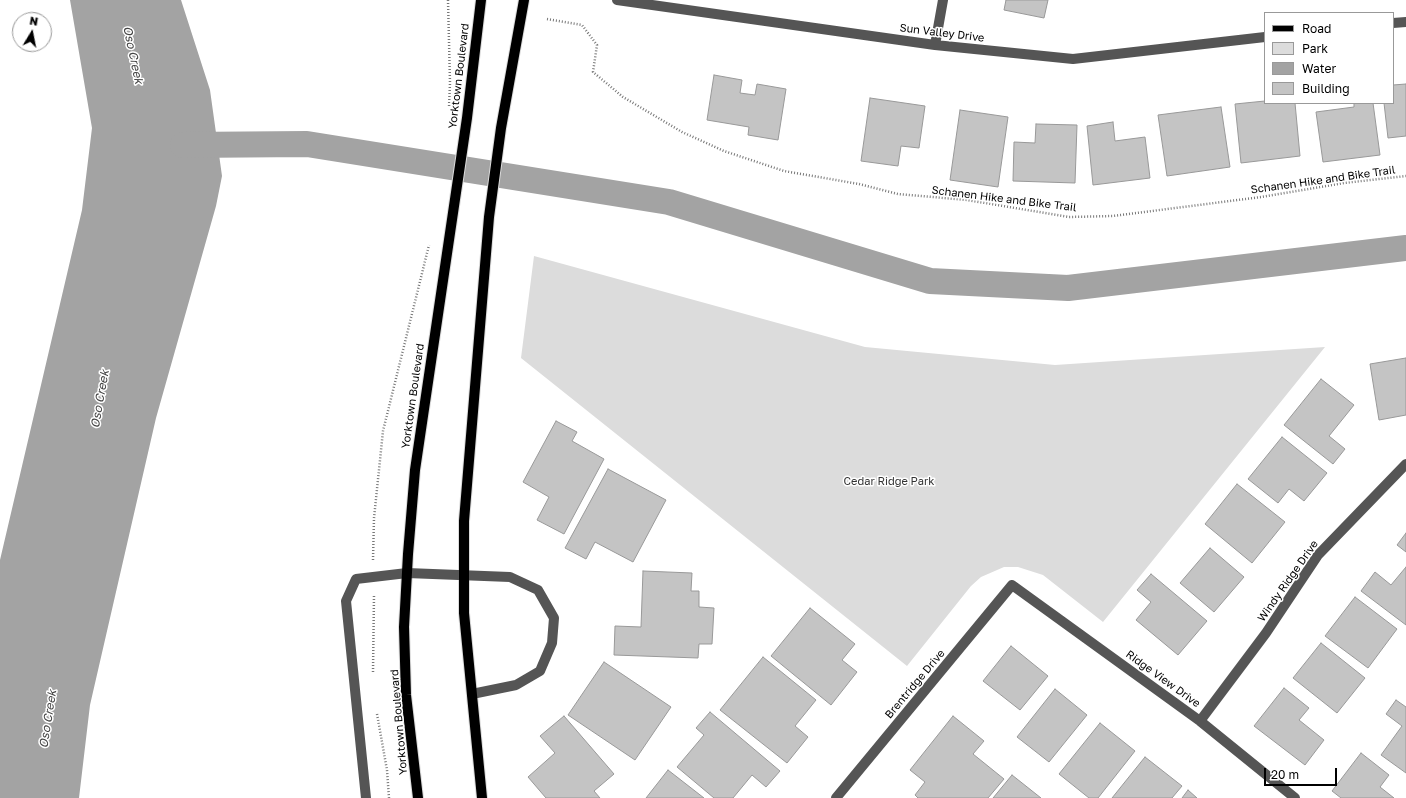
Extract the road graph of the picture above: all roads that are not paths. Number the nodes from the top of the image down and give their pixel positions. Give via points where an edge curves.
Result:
1 (481, 0) edge
2 (524, 0) edge
3 (617, 0) edge
4 (943, 0) edge
5 (1406, 22) edge
6 (1394, 23) edge
7 (1264, 37) edge
8 (936, 46) junction
9 (1406, 464) edge
10 (407, 573) junction
11 (464, 576) junction
12 (1012, 585) joint
13 (472, 694) junction
14 (1200, 721) junction
15 (366, 798) edge
16 (418, 798) edge
17 (482, 798) edge
18 (836, 798) edge
19 (1295, 798) edge

1 - 10 main road, Yorktown Boulevard via 454,210 416,462
2 - 11 main road via 501,128 489,217 464,521
3 - 8 street, Sun Valley Drive
4 - 8 street
5 - 6 street
7 - 8 street, Sun Valley Drive via 1074,59
9 - 14 street, Windy Ridge Drive via 1318,554 1266,633
10 - 11 street
10 - 15 street via 356,579 346,601
10 - 16 main road, Yorktown Boulevard via 404,627 406,695
11 - 13 main road via 464,613
11 - 13 street via 510,577 538,590 554,618 552,643 540,671 516,685
12 - 14 street, Ridge View Drive
12 - 18 street, Brentridge Drive
13 - 17 main road
14 - 19 street, Ridge View Drive

